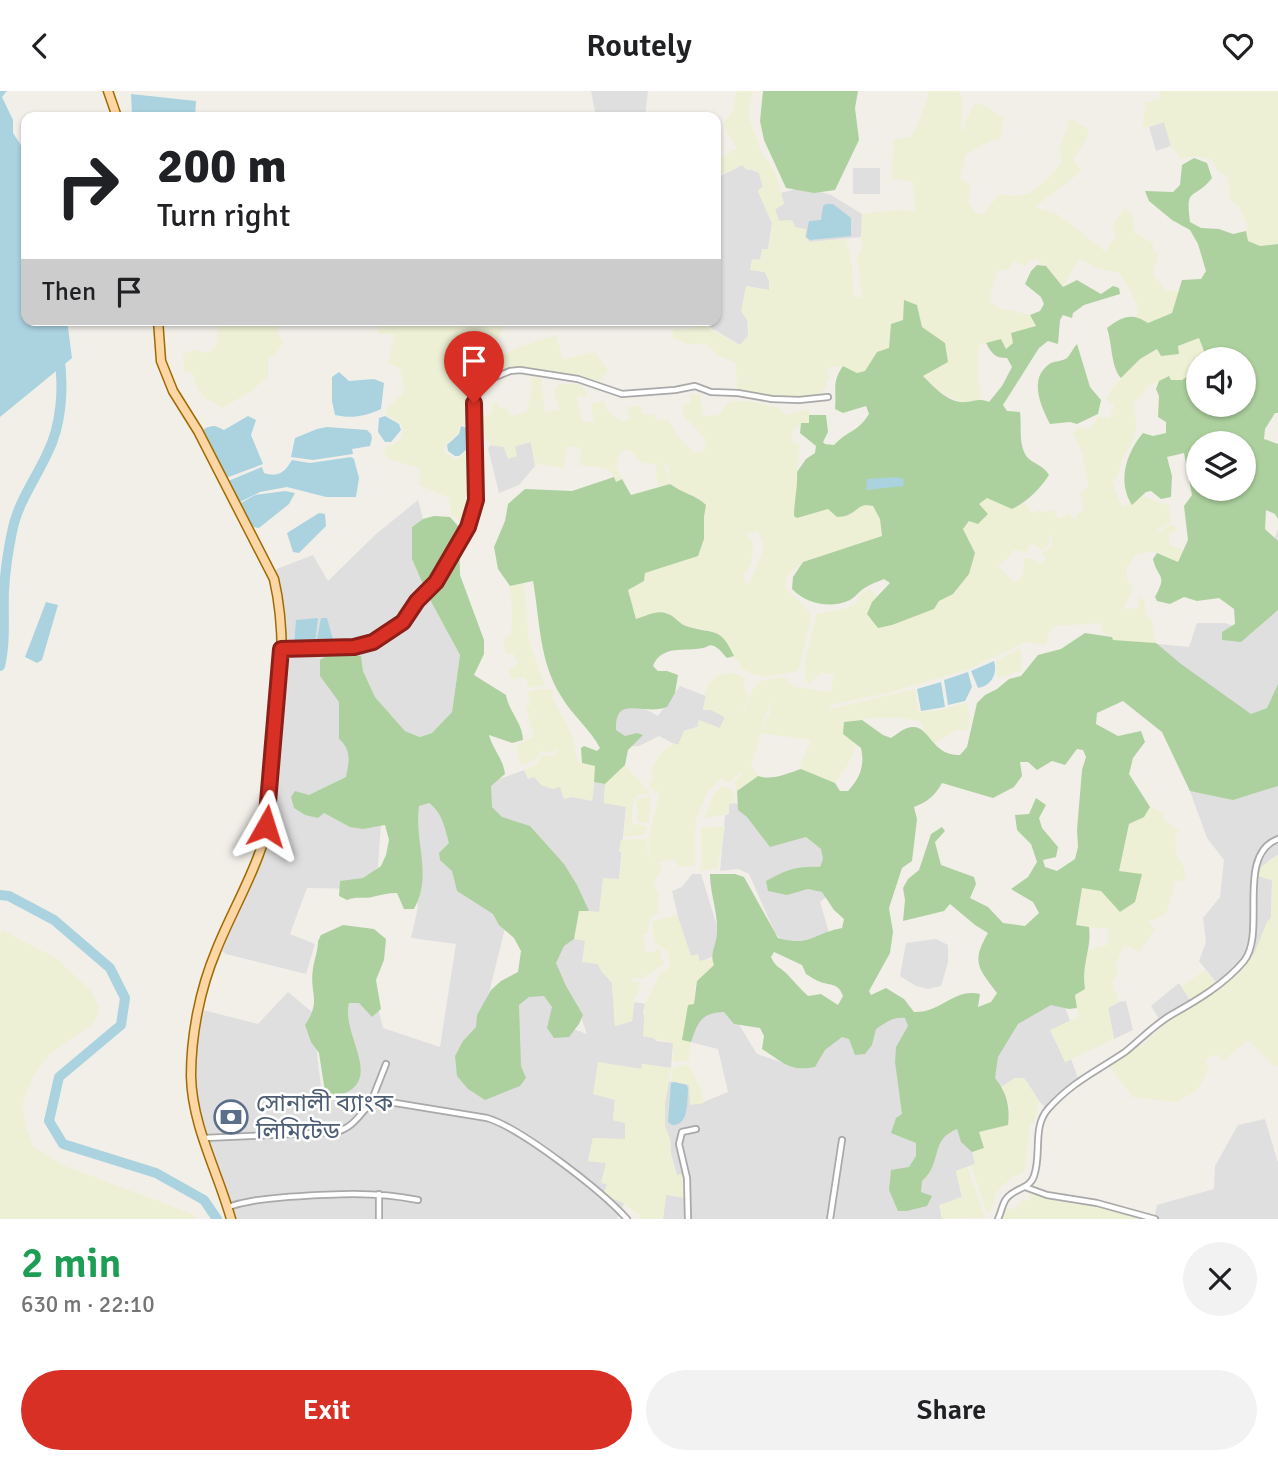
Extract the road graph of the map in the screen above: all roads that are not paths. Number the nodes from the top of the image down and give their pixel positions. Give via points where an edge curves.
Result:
1 (108, 91) edge
2 (115, 112) edge
3 (159, 326) edge
4 (828, 397) dead end
5 (281, 649) junction
6 (1278, 839) edge
7 (386, 1064) dead end
8 (371, 1103) junction
9 (696, 1129) dead end
10 (204, 1138) junction
11 (842, 1140) dead end
12 (1025, 1187) junction
13 (379, 1194) junction
14 (418, 1201) dead end
15 (228, 1207) junction
16 (230, 1219) edge
17 (379, 1219) edge
18 (627, 1219) edge
19 (688, 1219) edge
20 (830, 1219) edge
21 (998, 1219) edge
22 (1155, 1219) edge

1 - 2 main road
3 - 5 main road via 162,361 173,391 274,579 280,603
4 - 5 street via 772,399 695,386 622,394 581,379 520,370 493,378 482,386 474,403 476,500 468,527 436,582 403,622 373,642 354,647
5 - 10 main road via 266,826 260,852 209,968 196,1025 192,1095
6 - 12 street via 1260,853 1251,947 1242,963 1058,1099 1042,1116 1035,1173
7 - 8 street
8 - 10 street via 355,1123 336,1132
8 - 18 street via 377,1100 497,1121 580,1178
9 - 19 street via 682,1132 679,1140 687,1178
10 - 15 main road
11 - 20 street
12 - 21 street via 1006,1199
12 - 22 street
13 - 14 street
13 - 15 street via 260,1200
13 - 17 street
15 - 16 main road

